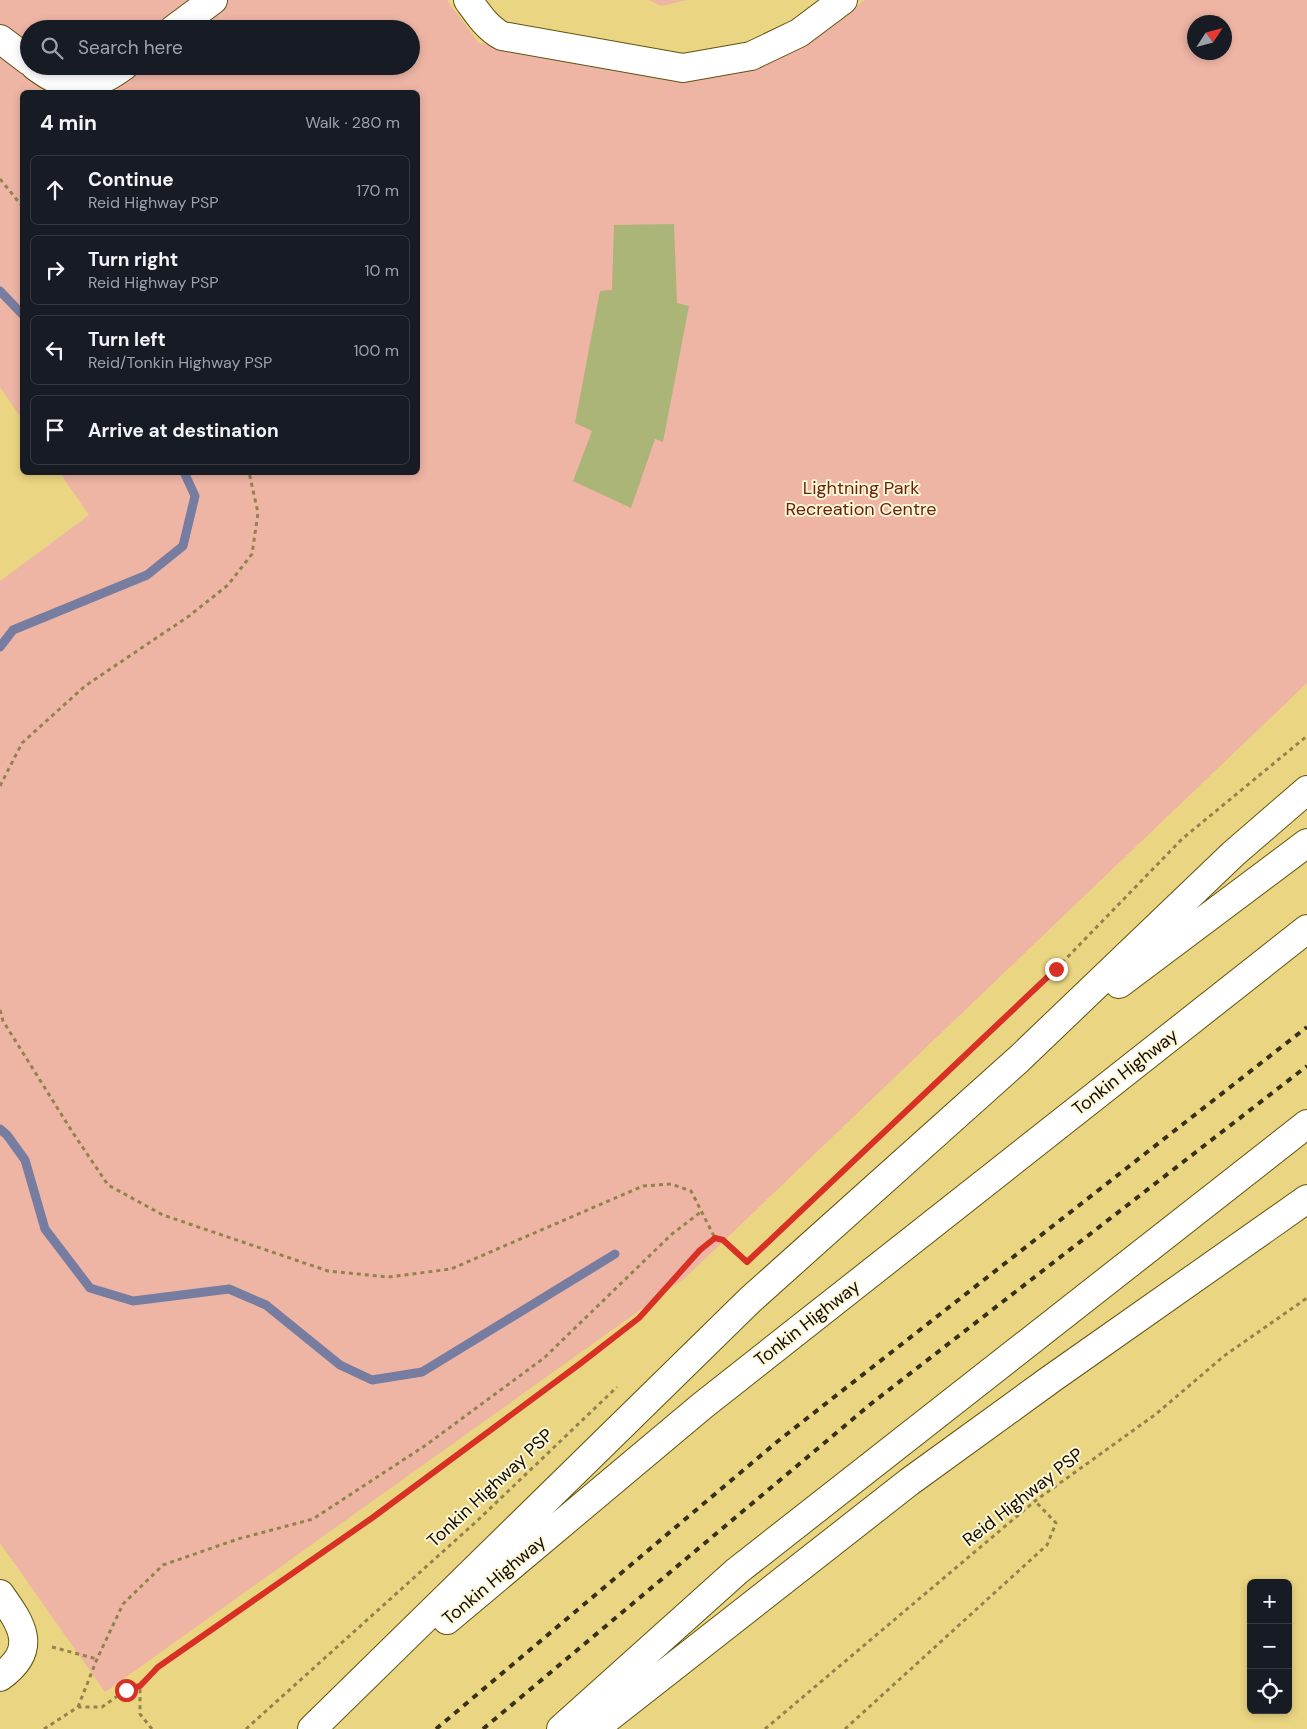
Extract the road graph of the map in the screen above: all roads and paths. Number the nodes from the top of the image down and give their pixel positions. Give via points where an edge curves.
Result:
1 (213, 0) edge
2 (468, 0) edge
3 (843, 0) edge
4 (186, 20) edge
5 (0, 39) edge
6 (20, 54) edge
7 (47, 75) edge
8 (110, 75) edge
9 (0, 179) edge
10 (20, 204) edge
11 (250, 475) edge
12 (1307, 736) edge
13 (0, 786) edge
14 (1307, 790) edge
15 (1307, 843) edge
16 (1307, 929) edge
17 (0, 1010) edge
18 (1019, 1059) junction
19 (1307, 1124) edge
20 (1307, 1200) edge
21 (702, 1212) junction
22 (715, 1238) junction
23 (754, 1255) dead end
24 (740, 1268) dead end
25 (1307, 1298) edge
26 (620, 1384) dead end
27 (1035, 1501) junction
28 (0, 1594) edge
29 (24, 1644) junction
30 (97, 1659) junction
31 (0, 1677) edge
32 (140, 1686) junction
33 (78, 1707) junction
34 (44, 1729) edge
35 (152, 1729) edge
36 (246, 1729) edge
37 (312, 1729) edge
38 (317, 1729) edge
39 (561, 1729) edge
40 (594, 1729) edge
41 (764, 1729) edge
42 (845, 1729) edge

1 - 4 main road
2 - 3 main road via 486,24 502,36 683,68 751,56 799,33
5 - 6 main road
7 - 8 main road via 62,83 78,85 91,84
9 - 10 path
11 - 13 path via 258,514 252,554 228,585 189,616 85,686 22,743
12 - 23 path via 1182,839 1056,969
14 - 18 main road via 1226,861
15 - 18 main road
16 - 38 main road, Tonkin Highway via 702,1406
17 - 21 path via 2,1021 108,1185 163,1215 328,1271 388,1277 451,1270 644,1186 671,1184 691,1190
18 - 37 main road via 750,1300
19 - 39 main road via 737,1571
20 - 40 main road via 909,1482
21 - 22 path
21 - 30 path via 672,1234 544,1358 426,1445 313,1519 238,1539 163,1565 123,1604
22 - 24 path via 723,1240 747,1262
22 - 32 path via 632,1324 372,1518 158,1667
25 - 27 path, Reid Highway PSP via 1224,1356 1156,1414
26 - 36 path, Tonkin Highway PSP via 478,1520
27 - 41 path, Reid Highway PSP
27 - 42 path via 1056,1523 1047,1545
28 - 29 main road via 20,1625
29 - 30 path via 61,1649
29 - 31 main road via 18,1661
30 - 33 path
32 - 33 path via 126,1690 102,1707
32 - 35 path via 140,1714
33 - 34 path

